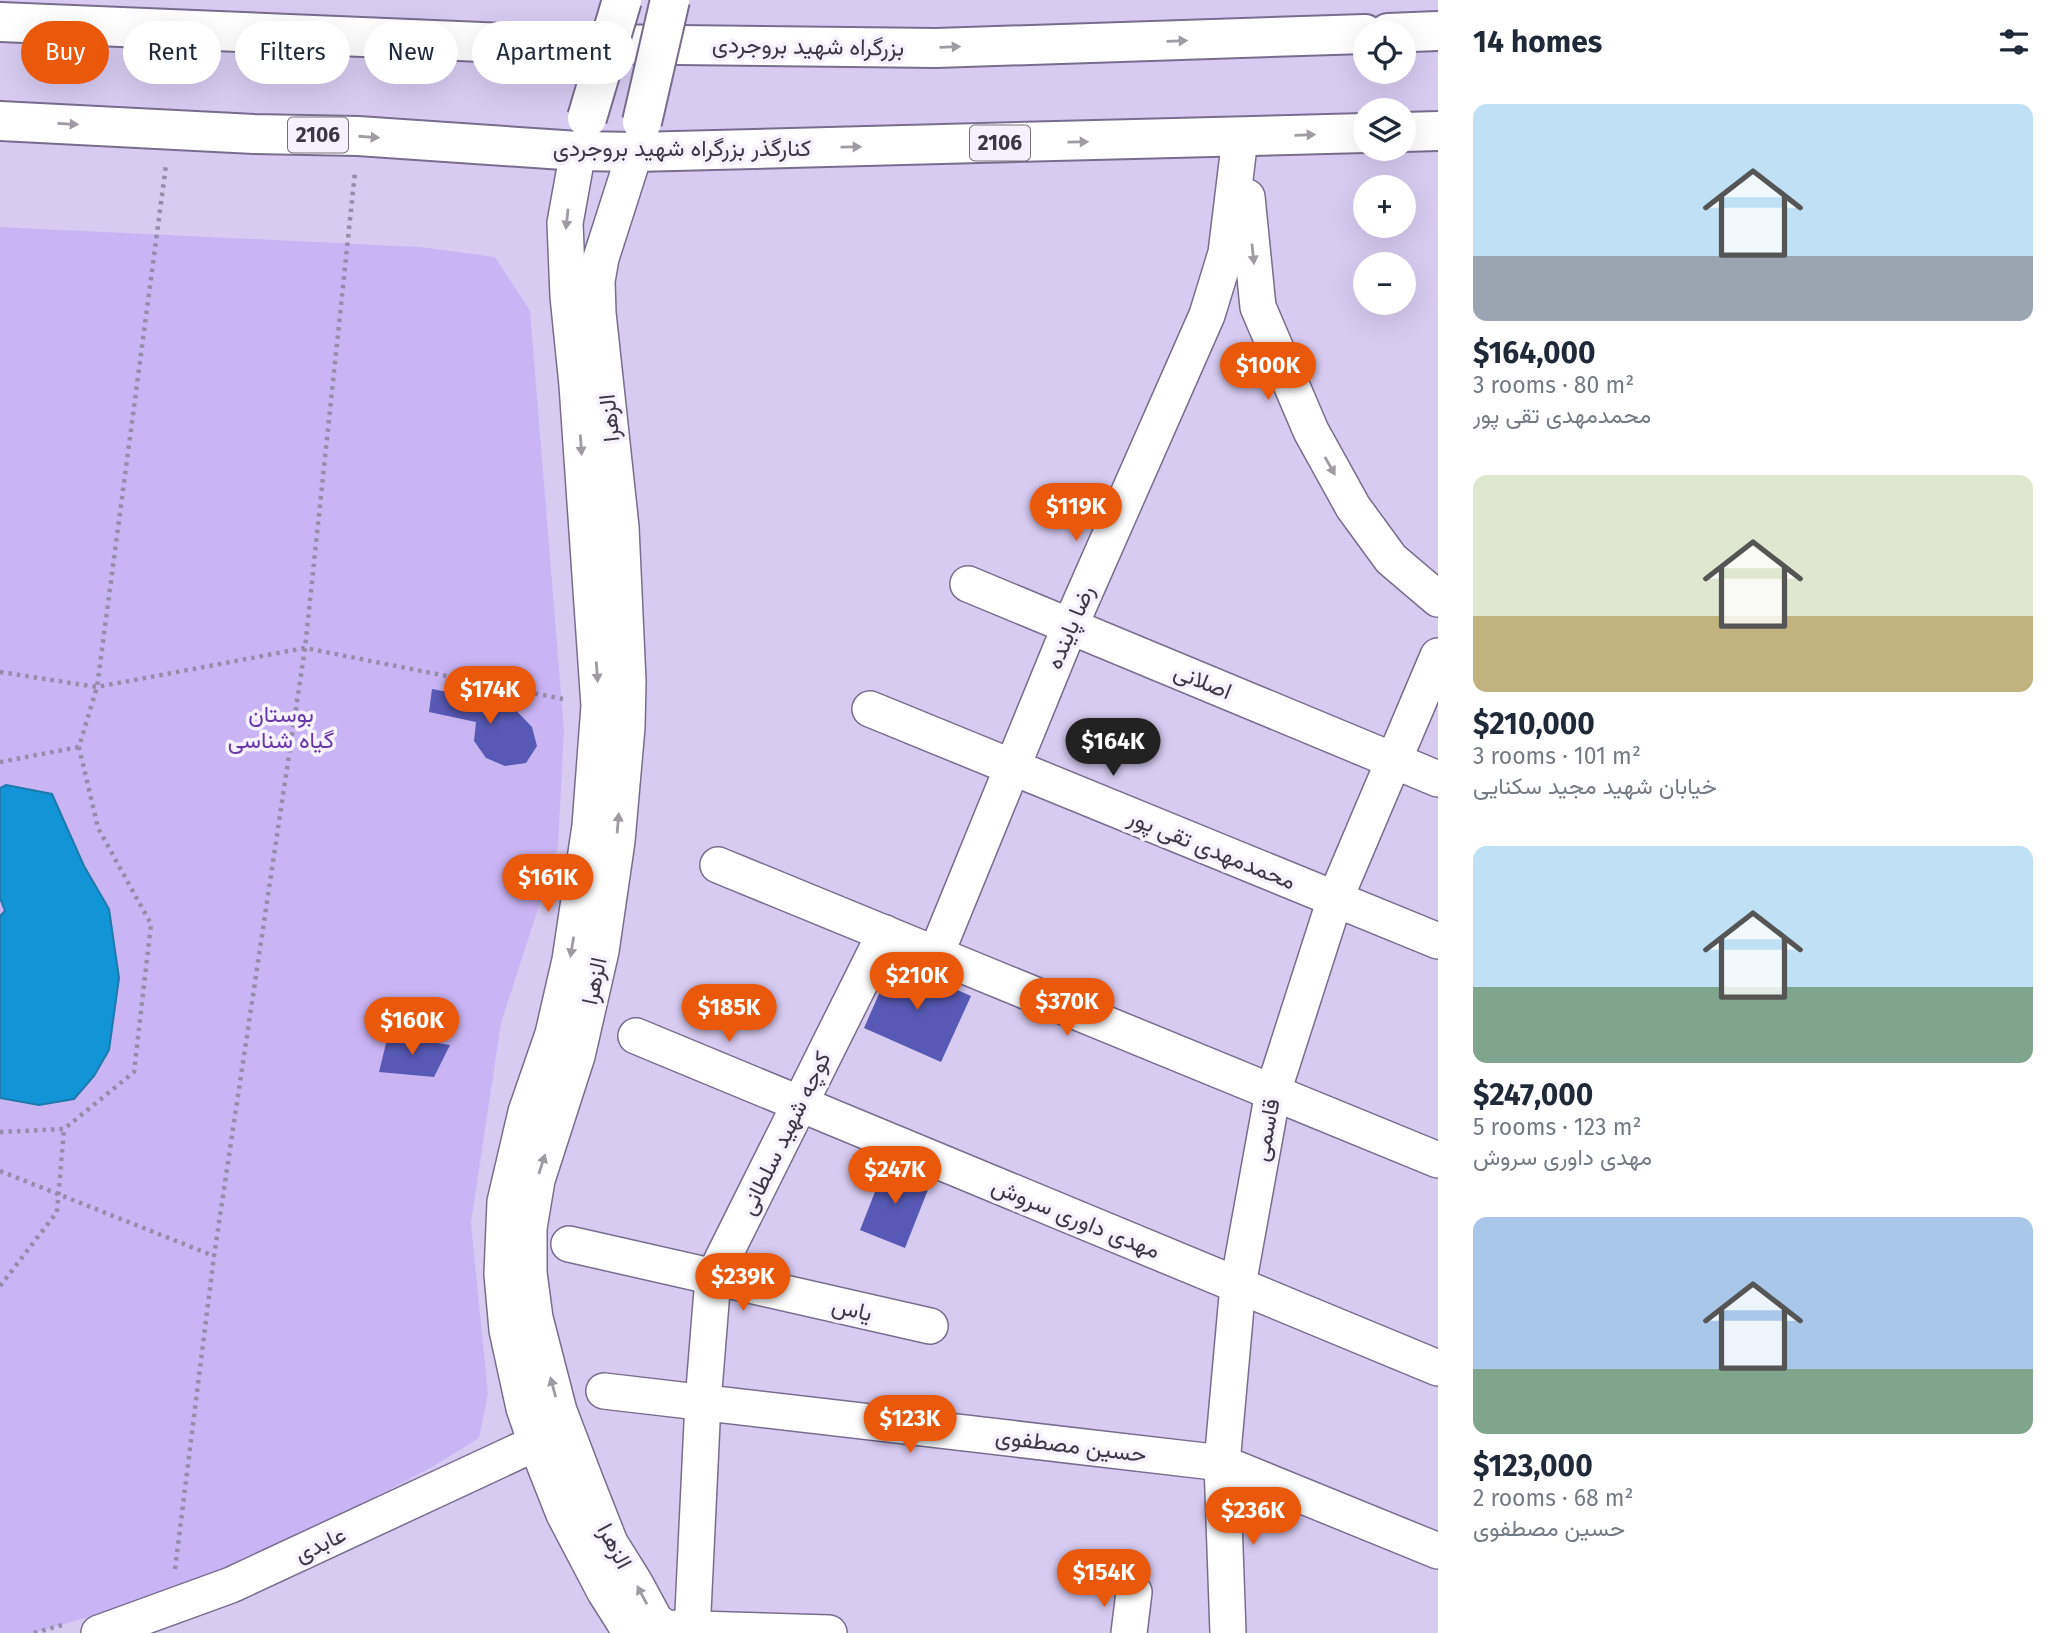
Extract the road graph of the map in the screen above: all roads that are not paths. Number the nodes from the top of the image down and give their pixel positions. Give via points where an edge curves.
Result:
1 (622, 0) edge
2 (670, 0) edge
3 (0, 22) edge
4 (1438, 31) edge
5 (1416, 32) edge
6 (1353, 34) edge
7 (0, 121) edge
8 (1438, 131) edge
9 (1416, 132) edge
10 (1353, 133) edge
11 (583, 135) junction
12 (639, 137) junction
13 (1240, 138) junction
14 (968, 584) dead end
15 (1438, 599) edge
16 (1070, 626) junction
17 (1438, 656) edge
18 (870, 709) dead end
19 (1394, 761) junction
20 (1012, 767) junction
21 (1438, 779) edge
22 (718, 865) dead end
23 (1335, 899) junction
24 (885, 933) junction
25 (1438, 941) edge
26 (936, 954) junction
27 (636, 1036) dead end
28 (1273, 1092) junction
29 (800, 1104) junction
30 (1438, 1160) edge
31 (569, 1244) dead end
32 (713, 1278) junction
33 (1238, 1285) junction
34 (930, 1326) dead end
35 (1438, 1368) edge
36 (604, 1391) dead end
37 (704, 1402) junction
38 (536, 1443) junction
39 (1223, 1463) junction
40 (1438, 1551) edge
41 (1134, 1592) dead end
42 (85, 1627) edge
43 (692, 1630) edge
44 (631, 1633) edge
45 (829, 1633) edge
46 (1129, 1633) edge
47 (1228, 1633) edge

1 - 11 main road, bridge
2 - 12 main road, bridge
3 -> 6 main road, بزرگراه شهید بروجردی via 506,43 909,48
4 - 5 main road
7 -> 11 main road, کنارگذر بزرگراه شهید بروجردی / 2106 via 358,136
8 - 9 main road
13 -> 10 main road, کنارگذر بزرگراه شهید بروجردی / 2106
11 - 12 main road, کنارگذر بزرگراه شهید بروجردی / 2106
11 -> 38 street, الزهرا via 565,223 600,706 590,825 570,960 505,1202 502,1274 507,1330
12 -> 13 main road, کنارگذر بزرگراه شهید بروجردی / 2106
43 -> 12 street, الزهرا via 665,1628 655,1620 610,1543 559,1411 535,1318 529,1273 529,1228 537,1180 577,1056 601,951 618,828 628,681 621,527 597,281
13 -> 15 street via 1258,307 1311,431 1353,507 1391,559
13 - 16 street, رضا پاینده via 1226,253 1207,315
14 - 16 street, اصلانی
16 - 19 street, اصلانی
16 - 20 street, رضا پاینده
17 - 19 street, قاسمی
18 - 20 street, محمدمهدی تقی پور
19 - 21 street, اصلانی
19 - 23 street, قاسمی
20 - 23 street, محمدمهدی تقی پور
20 - 26 street, رضا پاینده
22 - 24 street
23 - 25 street, محمدمهدی تقی پور
23 - 28 street, قاسمی
24 - 26 street
24 - 29 street, کوچه شهید سلطانی
26 - 28 street
27 - 29 street, مهدی داوری سروش
28 - 30 street
28 - 33 street, قاسمی
29 - 32 street, کوچه شهید سلطانی
29 - 33 street, مهدی داوری سروش
31 - 32 street, یاس
32 - 34 street, یاس
32 - 37 street, کوچه شهید سلطانی
33 - 35 street, مهدی داوری سروش
33 - 39 street, قاسمی
36 - 37 street, حسین مصطفوی
37 - 39 street, حسین مصطفوی
37 - 43 street, کوچه شهید سلطانی
38 - 42 street, عابدی via 231,1586
38 - 44 street, الزهرا via 564,1514
39 - 40 street, حسین مصطفوی
39 - 47 street, قاسمی
41 - 46 street
43 - 45 street, الزهرا

